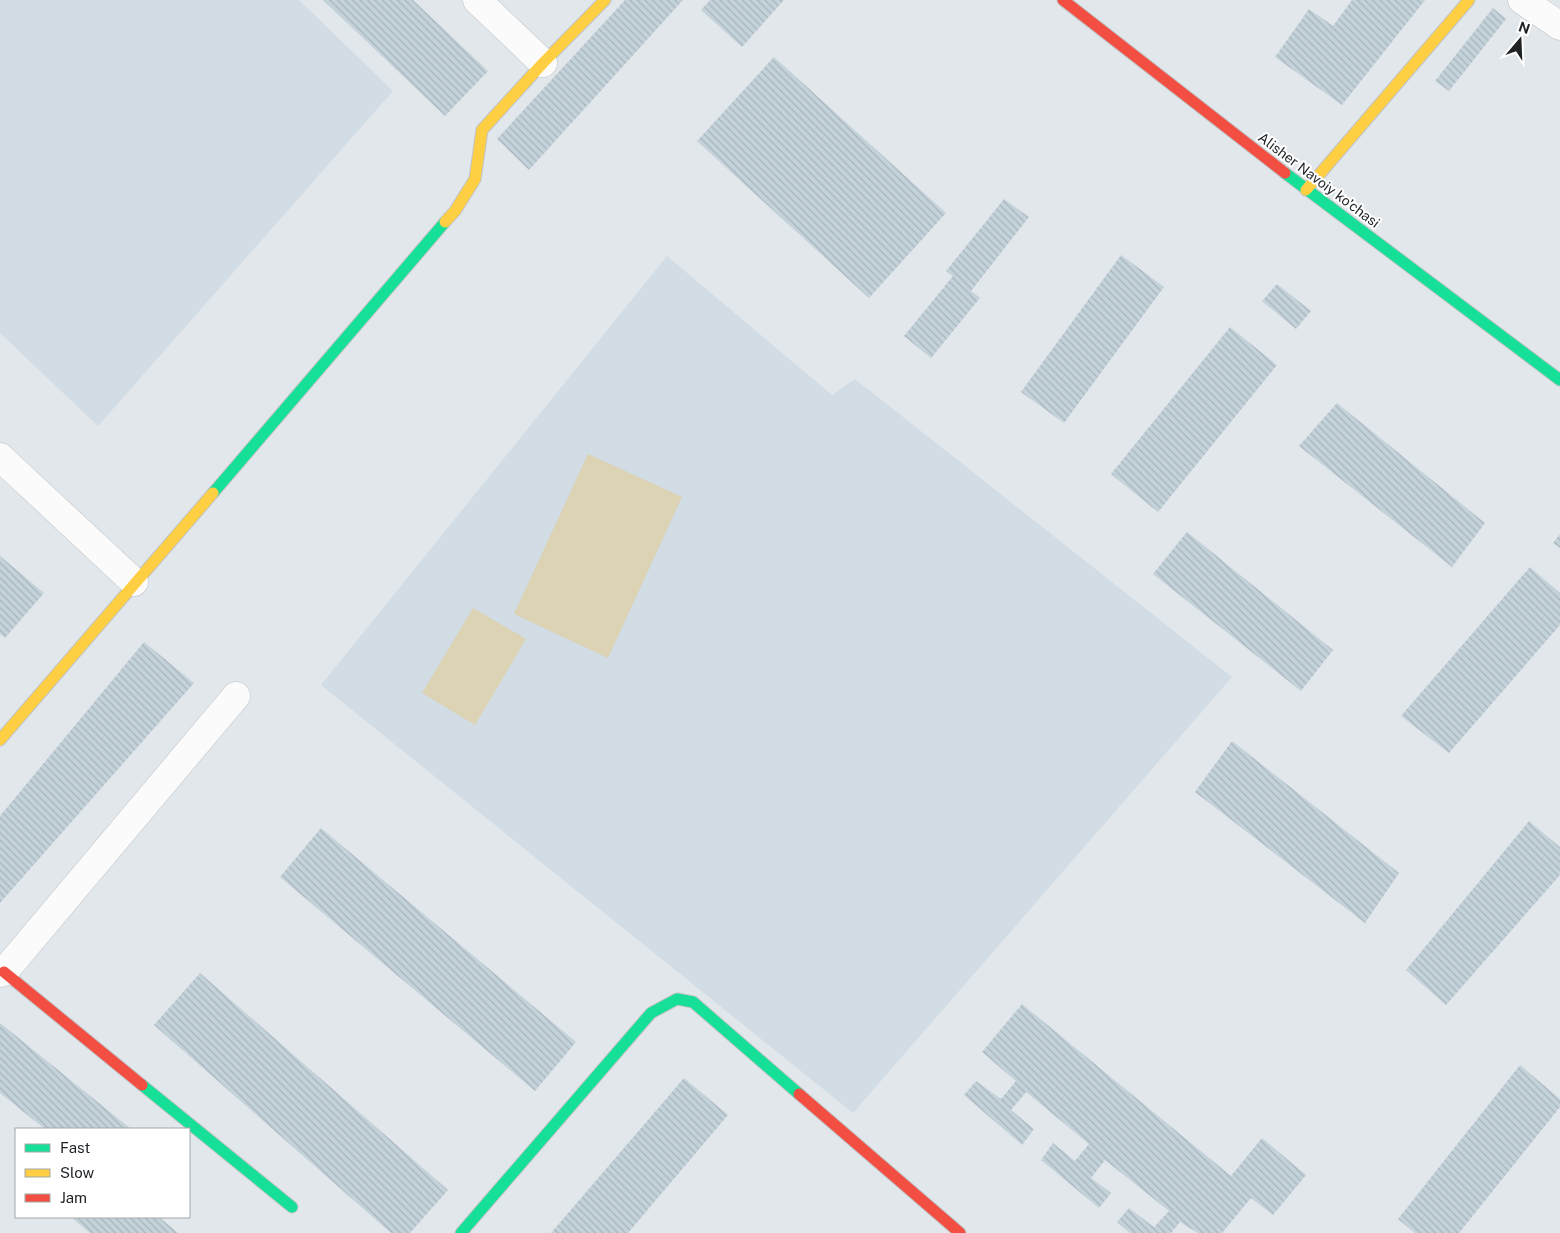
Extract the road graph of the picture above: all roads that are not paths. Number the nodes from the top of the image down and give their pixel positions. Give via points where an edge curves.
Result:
1 (477, 0) edge
2 (605, 0) edge
3 (1063, 0) edge
4 (1469, 0) edge
5 (1522, 0) edge
6 (1560, 26) edge
7 (543, 62) junction
8 (1306, 190) junction
9 (1560, 380) edge
10 (0, 457) edge
11 (134, 582) junction
12 (236, 696) dead end
13 (0, 740) edge
14 (2, 973) edge
15 (292, 1207) dead end
16 (461, 1233) edge
17 (960, 1233) edge

1 - 7 street
2 - 7 street
3 - 8 street, Alisher Navoiy ko'chasi
4 - 8 street
5 - 6 street
7 - 11 street via 482,130 475,179 455,210
8 - 9 street, Alisher Navoiy ko'chasi
10 - 11 street
11 - 13 street
12 - 14 street
14 - 15 street
16 - 17 street via 651,1013 677,999 693,1002

